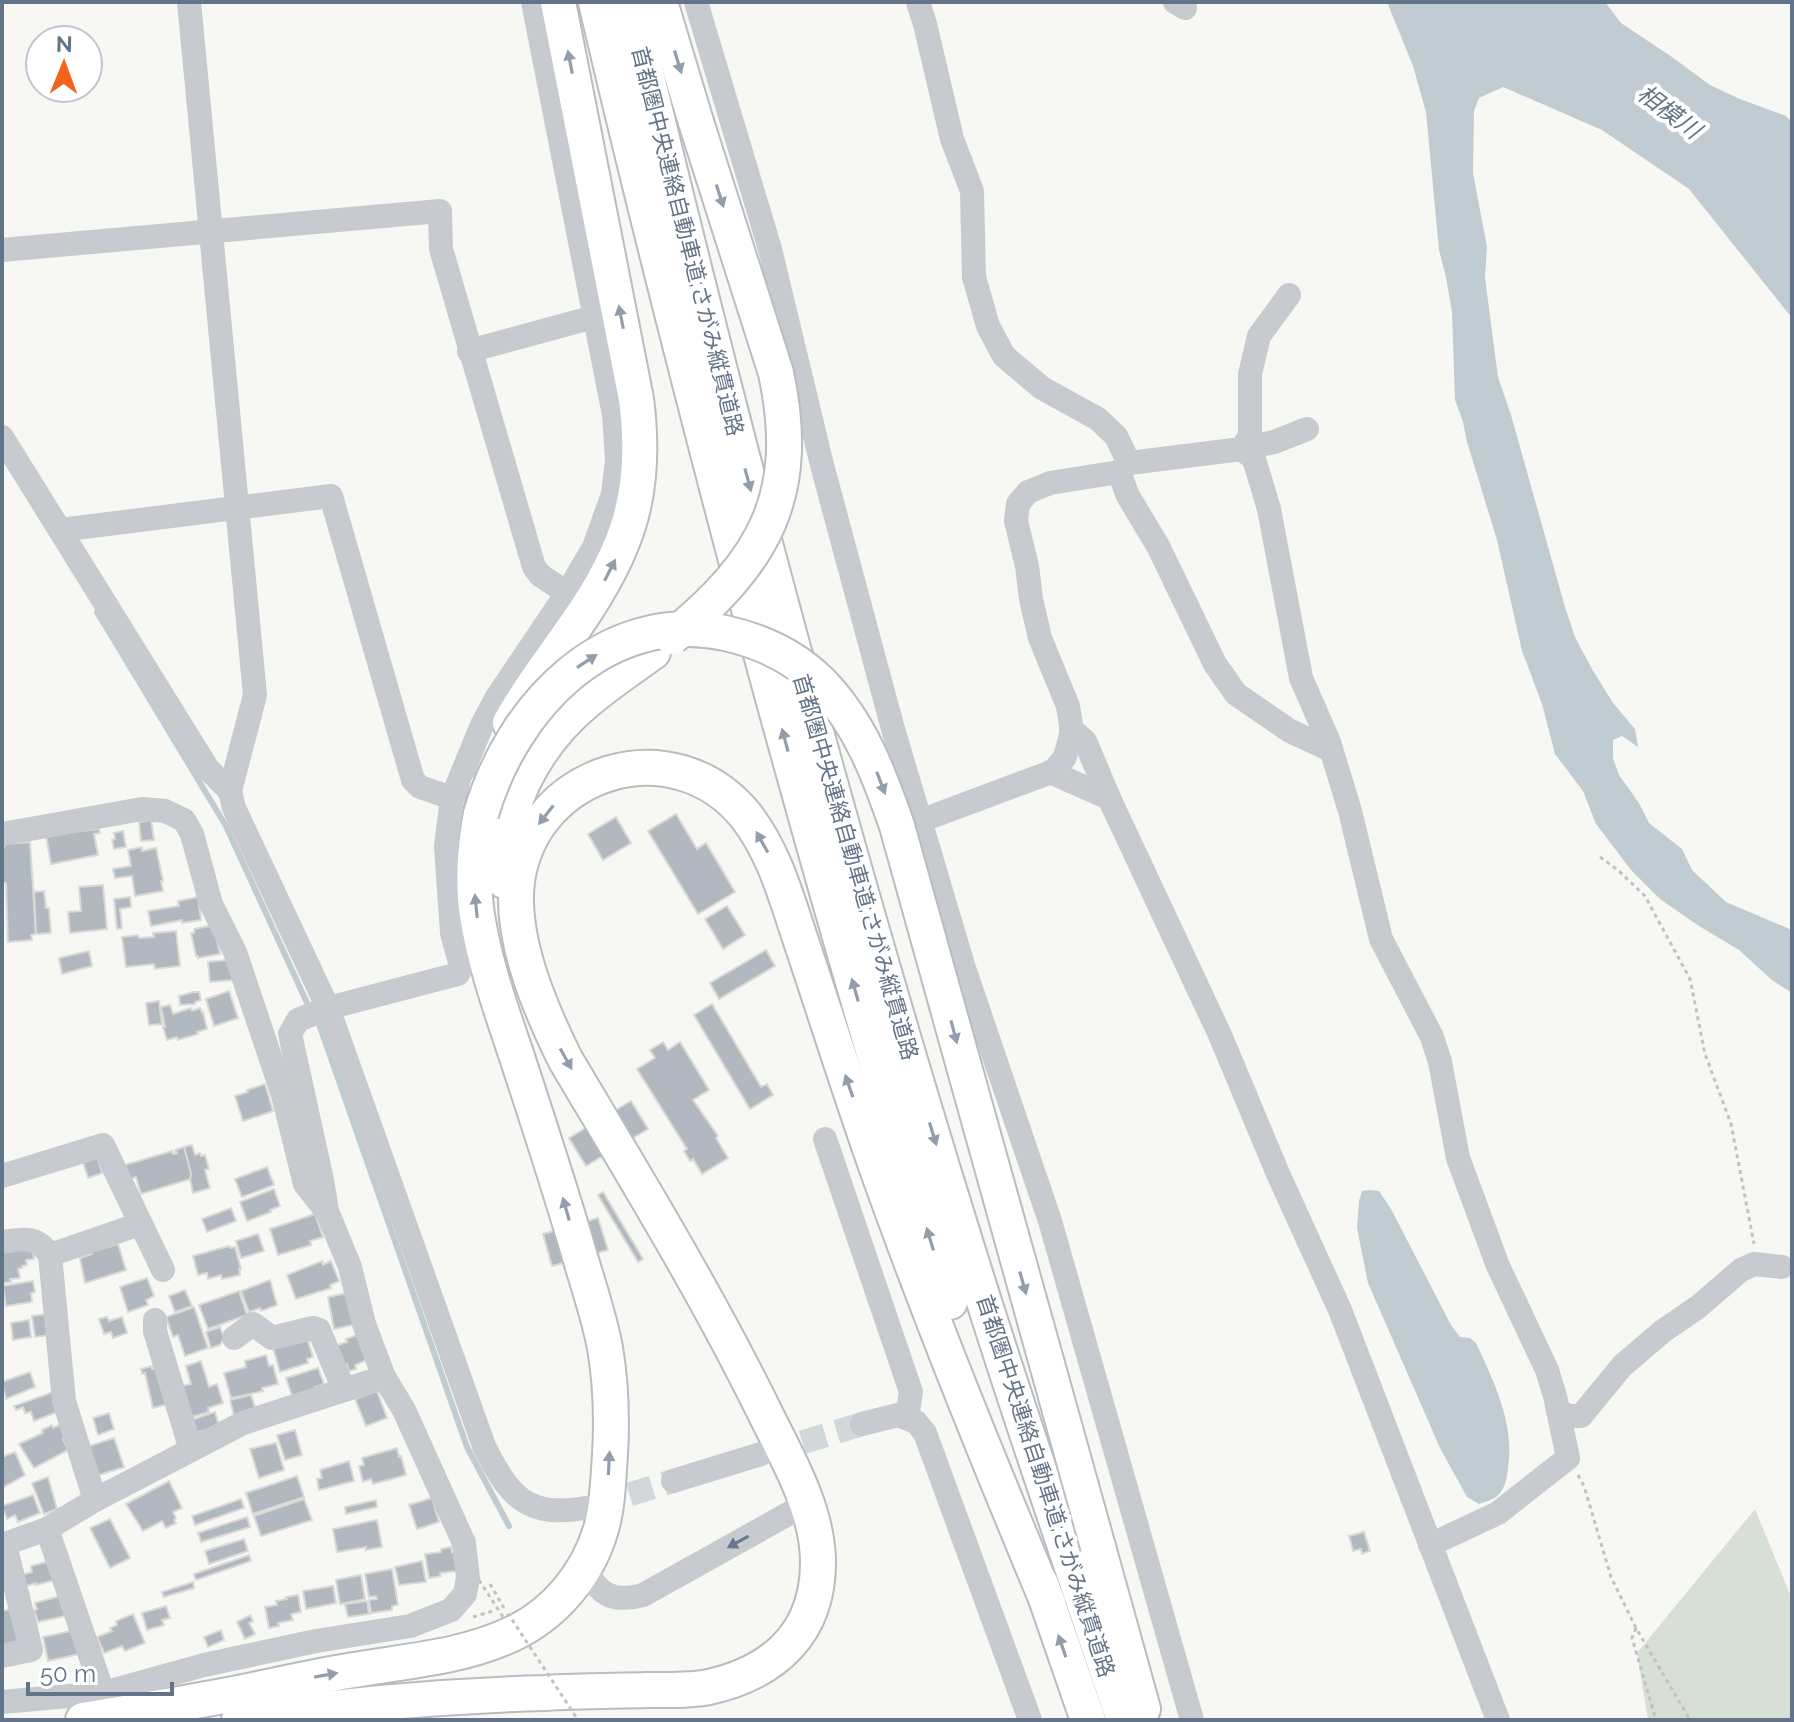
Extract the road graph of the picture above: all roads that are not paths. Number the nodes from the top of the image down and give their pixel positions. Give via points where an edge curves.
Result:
1 (189, 2) edge
2 (533, 2) edge
3 (558, 2) edge
4 (596, 2) edge
5 (629, 2) edge
6 (660, 2) edge
7 (696, 2) edge
8 (918, 2) edge
9 (644, 137) junction
10 (209, 231) junction
11 (2, 250) edge
12 (1289, 295) dead end
13 (594, 317) junction
14 (469, 351) junction
15 (1307, 429) dead end
16 (2, 437) edge
17 (1242, 449) junction
18 (1124, 468) junction
19 (236, 508) junction
20 (60, 530) junction
21 (567, 593) junction
22 (1071, 729) junction
23 (1331, 750) junction
24 (1050, 772) junction
25 (230, 791) junction
26 (1109, 798) junction
27 (467, 806) junction
28 (920, 821) junction
29 (2, 834) edge
30 (530, 978) junction
31 (328, 1008) junction
32 (825, 1139) dead end
33 (2, 1176) edge
34 (327, 1211) junction
35 (140, 1224) junction
36 (2, 1242) edge
37 (50, 1255) junction
38 (1782, 1267) dead end
39 (163, 1270) dead end
40 (155, 1320) dead end
41 (234, 1338) dead end
42 (384, 1377) junction
43 (344, 1390) junction
44 (1558, 1411) junction
45 (907, 1418) junction
46 (862, 1424) tunnel mouth
47 (191, 1450) junction
48 (761, 1454) tunnel mouth
49 (673, 1481) tunnel mouth
50 (95, 1500) junction
51 (806, 1504) junction
52 (585, 1508) tunnel mouth
53 (47, 1529) junction
54 (4, 1541) edge
55 (1430, 1545) junction
56 (584, 1568) junction
57 (1048, 1603) junction
58 (2, 1656) edge
59 (103, 1693) junction
60 (2, 1702) edge
61 (83, 1720) edge
62 (239, 1720) edge
63 (1030, 1720) edge
64 (1088, 1720) edge
65 (1124, 1720) edge
66 (1146, 1720) edge
67 (1192, 1720) edge
68 (1498, 1720) edge

1 - 10 street
2 - 13 street
27 -> 3 highway, bridge via 511,721 612,567 631,520 640,470 633,376
4 - 9 highway, 首都圏中央連絡自動車道;さがみ縦貫道路
5 - 9 highway, 首都圏中央連絡自動車道;さがみ縦貫道路
6 -> 30 highway, bridge via 776,373 785,443 780,487 759,543 716,599 588,700 533,763 515,799 503,868 513,927
7 - 28 street via 770,249 826,479
8 - 18 street via 952,139 972,191 974,277 988,326 1004,356 1116,436
57 -> 9 highway, 首都圏中央連絡自動車道;さがみ縦貫道路 via 927,1230 818,860 708,457
9 -> 65 highway, 首都圏中央連絡自動車道;さがみ縦貫道路 via 744,466 959,1223
10 - 11 street
10 - 14 street via 440,211 441,249
10 - 19 street
12 - 17 street via 1259,336 1250,374 1250,435
13 - 14 street
13 - 21 street via 614,415 617,460 613,494 594,547
14 - 21 street via 534,567
15 - 17 street
16 - 20 street
17 - 18 street
17 - 23 street via 1254,459 1269,509 1301,678
18 - 22 street via 1050,483 1028,492 1018,504 1016,521 1040,638 1068,706
18 - 23 street via 1128,496 1215,664 1236,694 1290,731
19 - 20 street
19 - 25 street via 255,695
19 - 27 street via 331,496 413,780
20 - 25 street via 208,769
21 - 27 street via 482,725
22 - 24 street via 1065,757
22 - 26 street via 1085,741
23 - 44 street via 1381,939 1432,1037 1458,1158 1498,1266 1547,1370
24 - 26 street
24 - 28 street
25 - 31 street
26 - 55 street via 1340,1310
27 - 31 street via 446,847 458,974
56 -> 27 highway via 601,1529 608,1489 611,1436 605,1346 557,1176 492,983 475,897
27 -> 66 highway, bridge via 494,775 526,719 567,676 613,646 668,630 715,631 778,651 819,681 852,721 897,826
28 - 67 street via 1050,1221
29 - 34 street via 142,809 184,820 283,1095 305,1184
30 -> 51 highway via 565,1059 746,1374
57 -> 30 highway via 947,1358 777,873 743,813 693,777 652,768 610,773 564,796 533,833 517,880 517,916
31 - 34 street via 298,1020 290,1034
31 - 52 street via 497,1472 527,1505 544,1511
32 - 45 street via 911,1392
33 - 35 street via 103,1145
34 - 42 street
35 - 37 street
35 - 39 street
36 - 37 street via 35,1240
37 - 50 street via 64,1401
38 - 44 street via 1754,1264 1741,1270 1632,1357 1581,1416
40 - 47 street
41 - 43 street via 253,1324 272,1338 319,1330
42 - 43 street
42 - 59 street via 464,1543 465,1594 451,1610 410,1626 204,1665
43 - 47 street via 243,1423
44 - 55 street via 1568,1458 1498,1513
45 - 46 street via 898,1415
45 - 63 street via 925,1433
47 - 50 street
48 - 49 street
50 - 53 street
51 -> 56 street via 643,1595 615,1598 604,1593
51 - 62 highway via 818,1558 815,1595 791,1643 747,1675 704,1688 442,1697
53 - 54 street
53 - 59 street
54 - 58 street via 31,1650
55 - 68 street
61 -> 56 highway via 469,1650 537,1620 556,1605
64 -> 57 highway, 首都圏中央連絡自動車道;さがみ縦貫道路
59 - 60 street

